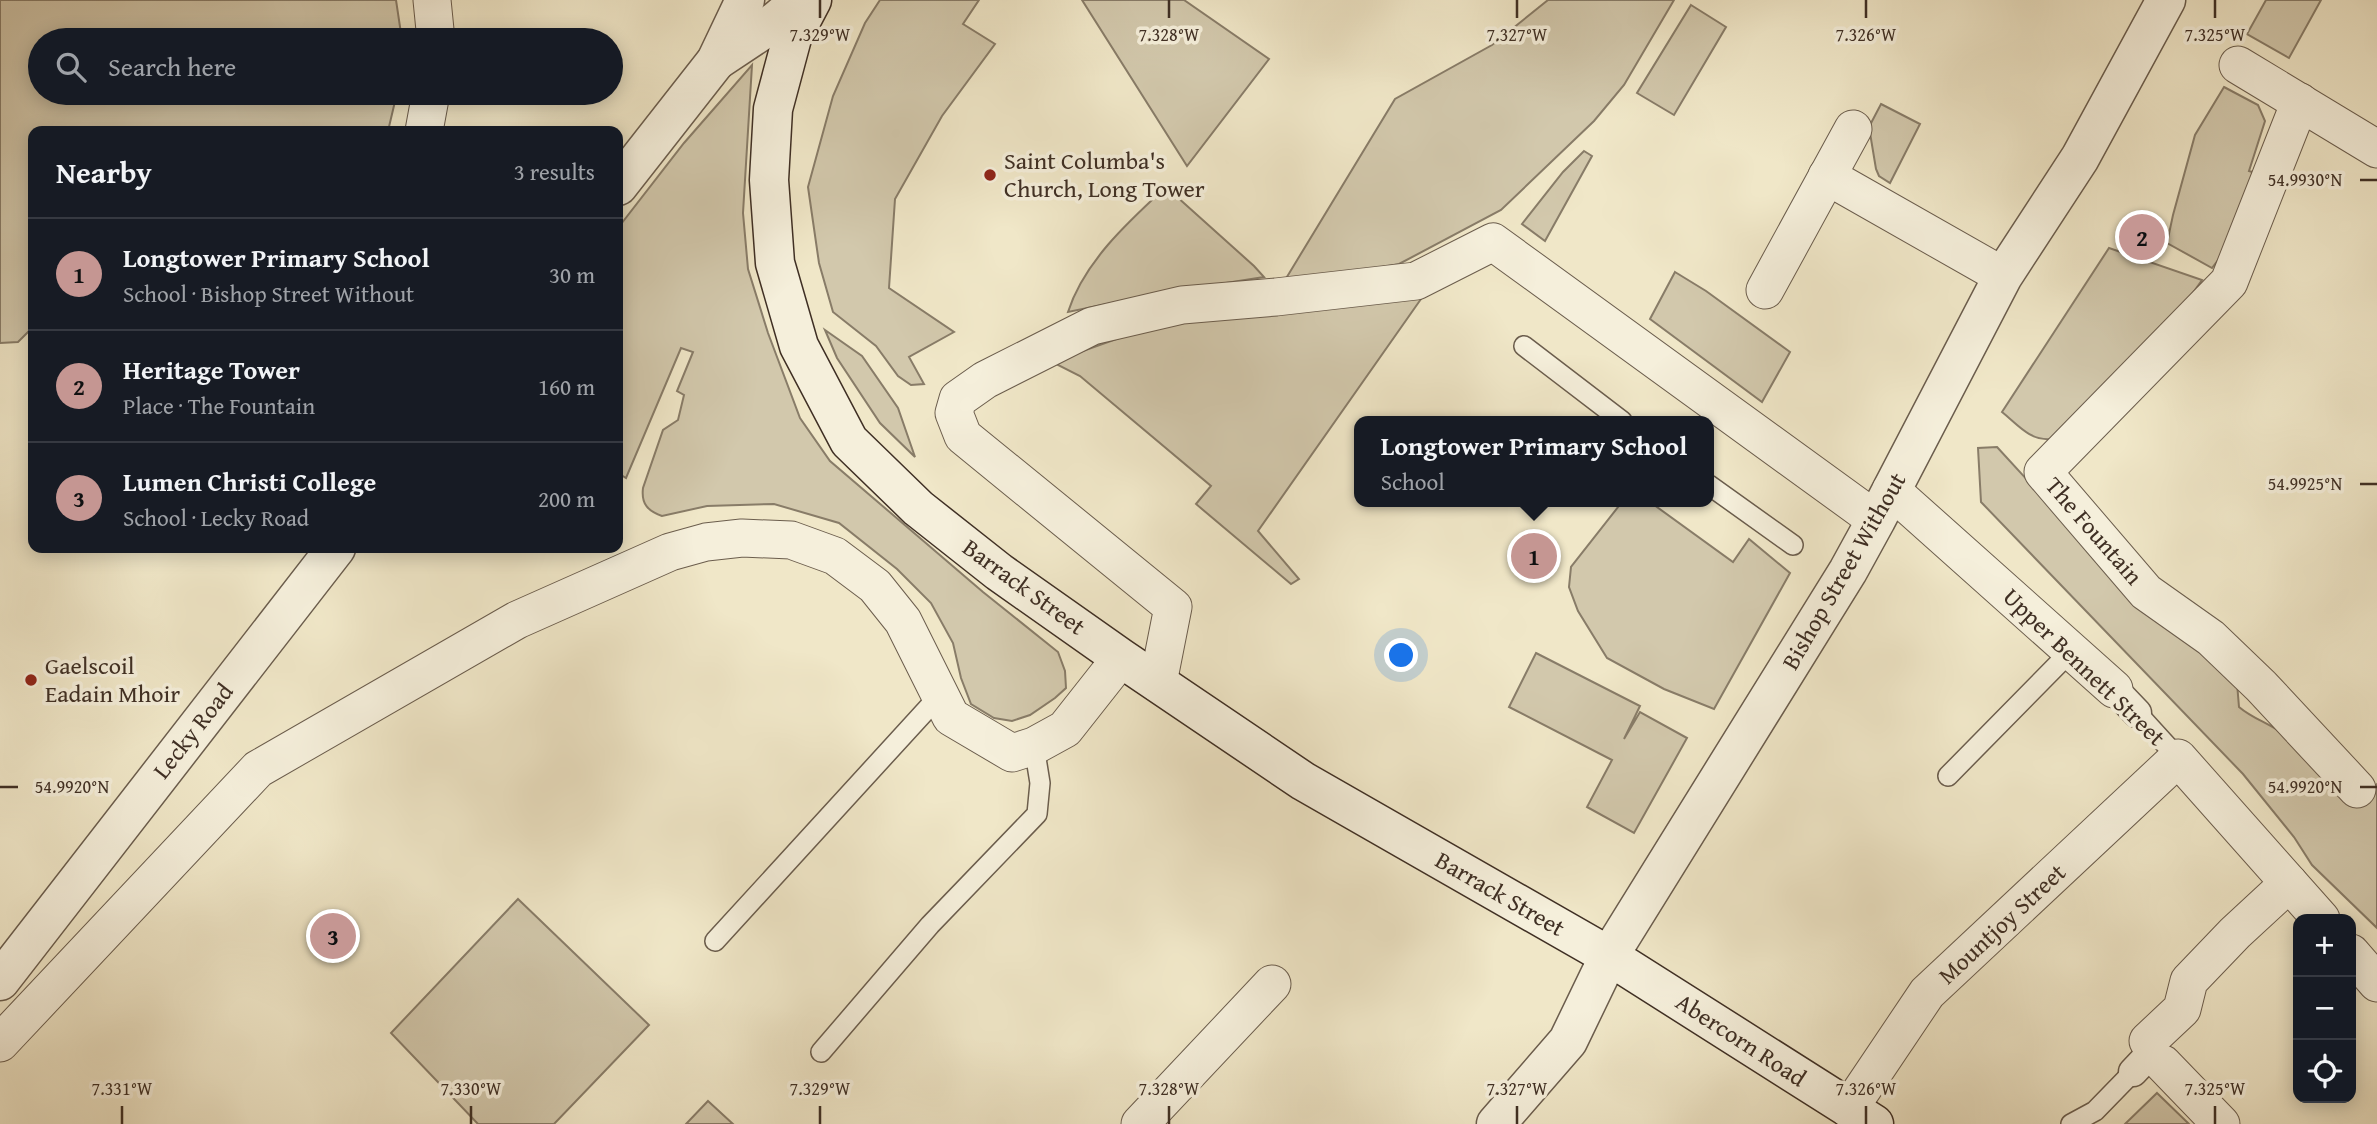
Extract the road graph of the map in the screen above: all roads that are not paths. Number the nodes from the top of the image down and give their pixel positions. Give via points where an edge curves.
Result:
1 (432, 0) edge
2 (745, 0) edge
3 (801, 0) edge
4 (812, 0) edge
5 (2166, 0) edge
6 (435, 28) edge
7 (716, 61) junction
8 (2233, 62) dead end
9 (2300, 102) junction
10 (429, 105) edge
11 (425, 126) edge
12 (1853, 129) dead end
13 (2377, 149) edge
14 (1827, 176) junction
15 (623, 180) edge
16 (2004, 276) junction
17 (1765, 290) dead end
18 (1524, 346) dead end
19 (1615, 416) edge
20 (1714, 489) edge
21 (1884, 505) junction
22 (1793, 545) dead end
23 (332, 553) edge
24 (2071, 650) junction
25 (1121, 658) junction
26 (1158, 683) junction
27 (940, 695) junction
28 (2126, 701) joint
29 (1034, 746) junction
30 (2178, 758) junction
31 (1948, 776) dead end
32 (2357, 789) dead end
33 (2288, 883) junction
34 (2316, 914) edge
35 (715, 940) dead end
36 (1609, 956) junction
37 (2356, 959) edge
38 (0, 982) edge
39 (2377, 983) edge
40 (1272, 984) dead end
41 (0, 1043) edge
42 (821, 1052) dead end
43 (2148, 1059) junction
44 (1861, 1117) edge
45 (1140, 1124) edge
46 (1496, 1124) edge
47 (2071, 1124) edge
48 (2221, 1124) edge

1 - 6 street
2 - 7 street
3 - 7 street
4 - 25 street, Barrack Street via 792,37 773,108 769,180 775,263 799,346 849,441 859,451 938,524
5 - 16 street, Bishop Street Without via 2080,158
7 - 15 street
8 - 9 street
9 - 13 street
9 - 32 street, The Fountain via 2229,282 2043,472 2146,592 2211,638
10 - 11 street
12 - 14 street
14 - 16 street
14 - 17 street
16 - 21 street, Bishop Street Without
18 - 19 lane
20 - 22 lane
21 - 24 street, Upper Bennett Street
21 - 26 street, Upper Bennett Street via 1493,242 1416,281 1182,305 1092,326 985,380 958,399 954,413 963,436 1173,607
21 - 36 street, Bishop Street Without
23 - 38 street, Lecky Road
24 - 28 street, Upper Bennett Street
24 - 31 lane
25 - 26 street, Barrack Street
25 - 29 street via 1065,729
26 - 36 street, Barrack Street via 1303,781
27 - 29 street via 951,717 1012,753
27 - 35 lane
27 - 41 street via 903,621 876,586 835,556 791,540 742,538 670,552 517,620 258,769
28 - 30 lane, Upper Bennett Street
29 - 42 lane via 1041,783 1037,814 930,925
30 - 33 street, Upper Bennett Street
30 - 44 street, Mountjoy Street via 1927,993
33 - 34 street, Upper Bennett Street
33 - 43 street via 2189,981 2182,1009
36 - 44 street, Abercorn Road
36 - 46 street, Bishop Street Without via 1568,1041
37 - 39 street
40 - 45 street
43 - 47 lane via 2095,1111
43 - 48 street

